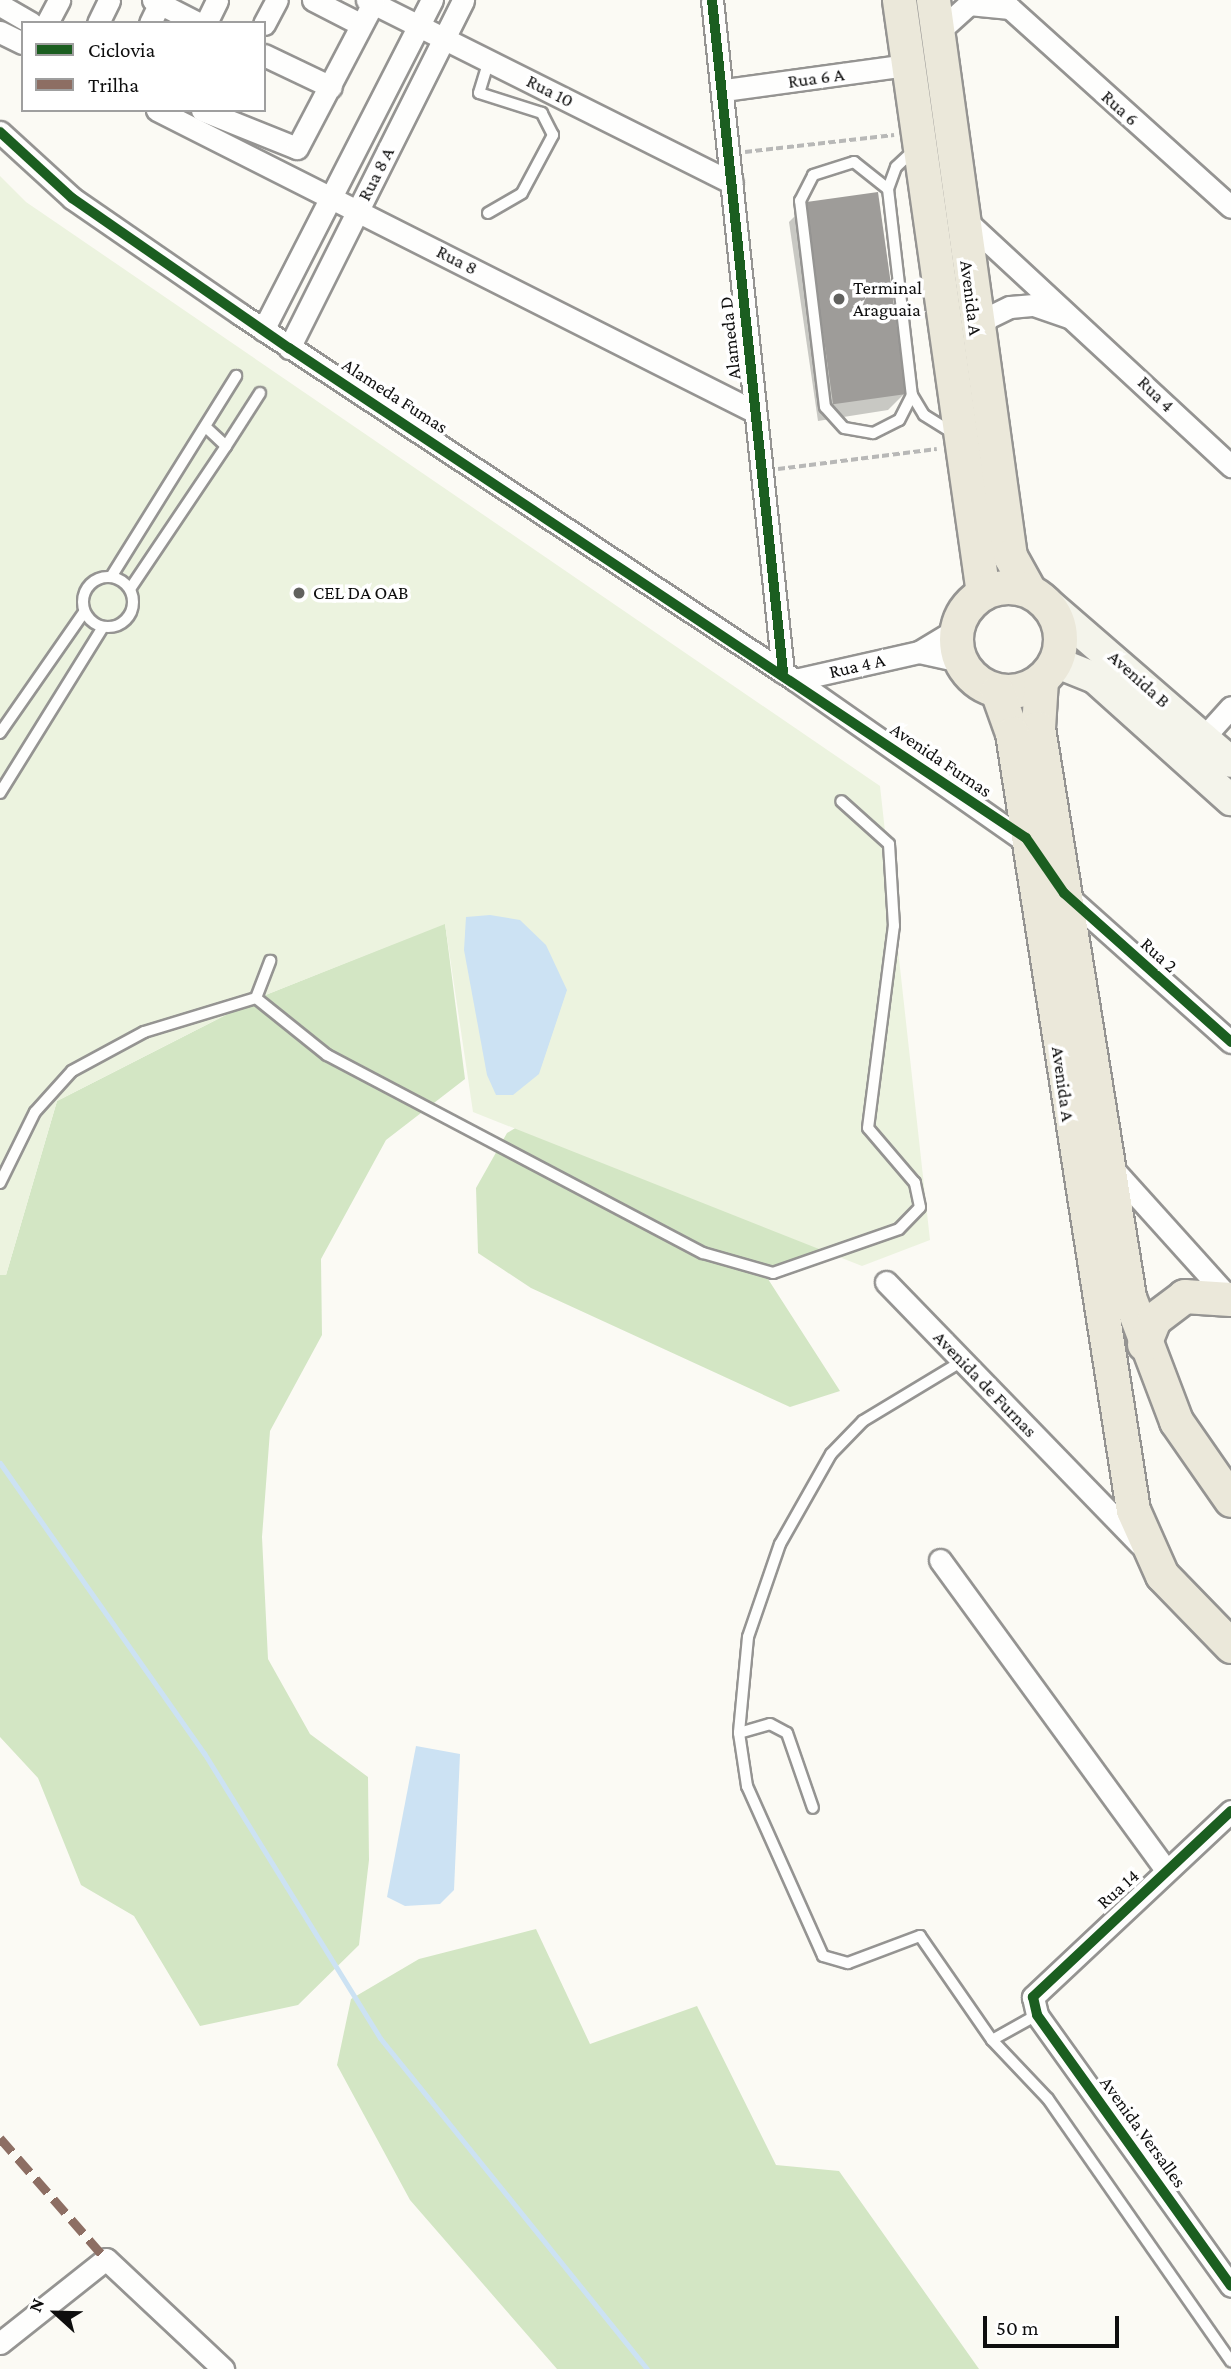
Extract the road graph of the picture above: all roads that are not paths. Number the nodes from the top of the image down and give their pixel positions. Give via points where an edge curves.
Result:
1 (59, 0) edge
2 (109, 0) edge
3 (217, 0) edge
4 (277, 0) edge
5 (313, 0) edge
6 (432, 0) edge
7 (463, 0) edge
8 (712, 0) edge
9 (899, 0) edge
10 (933, 0) edge
11 (158, 1) edge
12 (370, 2) edge
13 (1005, 4) edge
14 (0, 5) edge
15 (28, 21) edge
16 (48, 21) edge
17 (99, 21) edge
18 (150, 21) edge
19 (194, 21) edge
20 (207, 21) edge
21 (266, 21) edge
22 (360, 24) junction
23 (419, 26) junction
24 (0, 32) edge
25 (937, 33) junction
26 (444, 37) junction
27 (21, 42) edge
28 (266, 56) edge
29 (489, 60) junction
30 (908, 65) junction
31 (331, 87) junction
32 (725, 90) junction
33 (161, 112) edge
34 (212, 112) edge
35 (0, 132) edge
36 (911, 140) junction
37 (732, 183) junction
38 (888, 189) junction
39 (329, 196) junction
40 (1231, 207) edge
41 (358, 209) junction
42 (488, 213) dead end
43 (961, 216) junction
44 (1080, 323) junction
45 (263, 330) junction
46 (977, 343) junction
47 (289, 348) junction
48 (236, 376) dead end
49 (260, 393) dead end
50 (912, 395) junction
51 (755, 412) junction
52 (208, 429) junction
53 (954, 442) junction
54 (226, 446) junction
55 (1231, 466) edge
56 (111, 577) junction
57 (130, 589) junction
58 (983, 593) junction
59 (1036, 595) junction
60 (85, 612) junction
61 (103, 627) junction
62 (959, 645) junction
63 (919, 652) junction
64 (1048, 671) junction
65 (789, 676) junction
66 (998, 691) junction
67 (1231, 707) edge
68 (0, 733) edge
69 (1203, 737) junction
70 (1231, 762) edge
71 (0, 793) edge
72 (1231, 800) edge
73 (841, 801) dead end
74 (1026, 838) junction
75 (1064, 893) junction
76 (270, 961) dead end
77 (256, 998) junction
78 (1231, 1042) edge
79 (1112, 1168) junction
80 (0, 1183) edge
81 (886, 1282) dead end
82 (1230, 1299) edge
83 (1144, 1344) junction
84 (965, 1360) junction
85 (1082, 1487) junction
86 (1131, 1494) junction
87 (1231, 1500) edge
88 (1146, 1550) junction
89 (940, 1560) dead end
90 (1231, 1646) edge
91 (740, 1733) junction
92 (813, 1808) dead end
93 (1231, 1811) edge
94 (1165, 1869) junction
95 (1035, 2006) junction
96 (992, 2040) junction
97 (1231, 2286) edge
98 (0, 2343) edge
99 (1231, 2361) edge
100 (223, 2369) edge

1 - 16 street
2 - 17 street
3 - 20 street
4 - 21 street
5 - 22 street
6 - 23 street, Rua 8 A
7 - 26 street, Rua 8 A
8 - 32 street, Alameda D
9 - 30 main road, Avenida A
10 - 25 main road, Avenida A
11 - 18 street
11 - 19 street
12 - 22 street
12 - 23 street, Rua 10
13 - 25 street, Rua 6 via 970,4
13 - 40 street, Rua 6
14 - 15 street
22 - 31 street
23 - 26 street, Rua 10
23 - 39 street, Rua 8 A
24 - 27 street
25 - 43 main road, Avenida A
26 - 29 street, Rua 10
26 - 41 street, Rua 8 A
28 - 31 street
29 - 37 street, Rua 10
29 - 42 lane via 479,93 542,113 553,135 522,193
30 - 32 street, Rua 6 A
30 - 36 main road, Avenida A
31 - 34 street via 291,149
32 - 37 street, Alameda D
33 - 39 street, Rua 8
35 - 45 street, Alameda Fumas via 72,198
36 - 38 lane
36 - 53 main road, Avenida A
37 - 51 street, Alameda D
38 - 50 lane
38 - 50 lane via 868,167 838,163 813,175 800,201 825,407 844,428 873,433 898,420
39 - 41 street, Rua 8
39 - 45 street, Rua 8 A
41 - 47 street, Rua 8 A
41 - 51 street, Rua 8
43 - 44 street, Rua 4
43 - 46 main road, Avenida A
44 - 46 street, Rua 4 via 1034,305 1010,306 987,318
44 - 55 street, Rua 4
45 - 47 street, Alameda Fumas
46 - 59 main road, Avenida A via 1010,556
47 - 65 street, Alameda Fumas
48 - 52 lane
49 - 54 lane
50 - 53 lane via 933,424
51 - 65 street, Alameda D
52 - 54 lane
52 - 56 lane
53 - 58 main road, Avenida A
54 - 57 lane
56 - 57 lane
56 - 60 lane via 88,587
57 - 61 lane via 133,605 126,620
58 - 59 main road via 1010,586
58 - 62 main road
59 - 64 main road via 1058,622
59 - 69 street, Avenida B
60 - 61 lane
60 - 68 lane
61 - 71 lane
62 - 63 street, Rua 4 A
62 - 63 street, Rua 4 A
62 - 66 main road via 976,680
63 - 65 street, Rua 4 A
64 - 66 main road via 1020,690
64 - 72 street, Avenida B via 1095,678
64 - 75 main road, Avenida A via 1038,728
65 - 74 street, Avenida Furnas
66 - 74 main road, Avenida A via 1008,713
67 - 69 street
69 - 70 street, Avenida B
73 - 77 lane via 889,844 894,926 868,1128 915,1183 920,1207 899,1229 773,1273 703,1253 327,1055
74 - 75 street, Avenida Furnas
74 - 86 main road, Avenida A
75 - 78 street, Rua 2
75 - 79 main road, Avenida A
76 - 77 lane
77 - 80 lane via 144,1032 72,1070 35,1112
79 - 82 street
79 - 83 main road via 1114,1225
81 - 84 street, Avenida de Furnas
82 - 83 main road via 1184,1296 1154,1320
83 - 87 main road via 1176,1421
84 - 85 street, Avenida de Furnas
84 - 91 lane via 863,1421 825,1463 780,1545 748,1637
85 - 86 street, Avenida de Furnas
85 - 88 street, Avenida de Furnas
86 - 88 main road, Avenida de Furnas
88 - 90 main road, Avenida de Furnas
89 - 94 street
91 - 92 lane via 770,1724 787,1733
91 - 96 lane via 747,1786 816,1950 848,1963 920,1936
93 - 94 street, Rua 14
94 - 95 street, Rua 14
95 - 96 lane
95 - 97 street, Avenida Versalles
96 - 99 lane via 1048,2099
98 - 100 street via 106,2259

